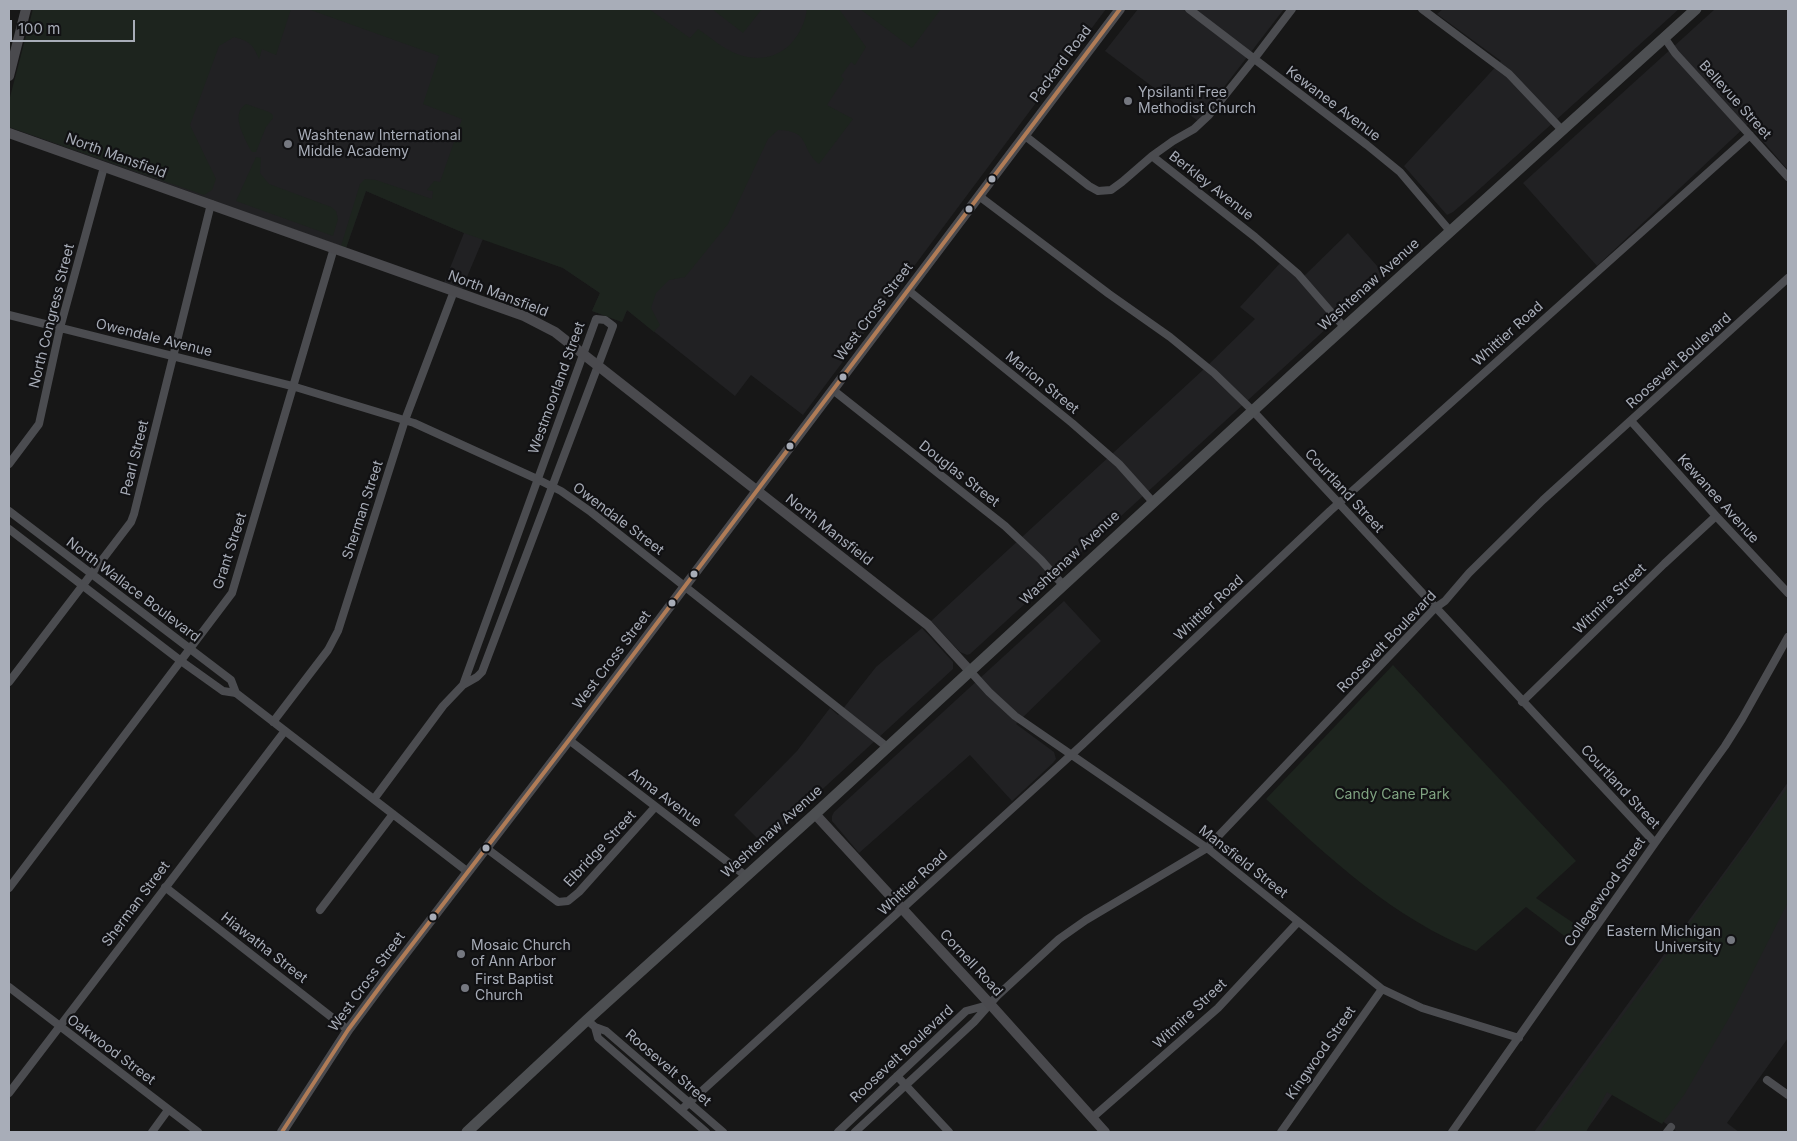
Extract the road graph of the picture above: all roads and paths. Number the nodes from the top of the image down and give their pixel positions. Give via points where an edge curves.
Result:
1 (26, 9) edge
2 (1120, 9) edge
3 (1189, 9) edge
4 (1292, 9) edge
5 (1422, 9) edge
6 (1696, 9) edge
7 (1664, 37) junction
8 (1254, 59) junction
9 (9, 76) edge
10 (1562, 130) junction
11 (9, 133) edge
12 (1024, 135) junction
13 (1750, 135) junction
14 (1152, 156) junction
15 (104, 167) junction
16 (1788, 177) edge
17 (979, 196) junction
18 (211, 204) junction
19 (1450, 231) junction
20 (334, 248) junction
21 (1788, 278) edge
22 (908, 290) junction
23 (454, 291) junction
24 (9, 315) edge
25 (1344, 327) junction
26 (60, 328) junction
27 (583, 354) junction
28 (173, 356) junction
29 (598, 366) junction
30 (292, 386) junction
31 (833, 390) junction
32 (1253, 411) junction
33 (405, 420) junction
34 (1631, 421) junction
35 (9, 464) edge
36 (537, 479) junction
37 (552, 486) junction
38 (757, 491) junction
39 (1153, 502) junction
40 (1339, 503) junction
41 (9, 511) edge
42 (1716, 516) junction
43 (9, 529) edge
44 (92, 574) junction
45 (1063, 585) junction
46 (83, 586) junction
47 (685, 586) junction
48 (1788, 593) edge
49 (1435, 608) junction
50 (1788, 637) edge
51 (190, 649) junction
52 (181, 661) junction
53 (970, 671) junction
54 (9, 682) edge
55 (463, 685) junction
56 (236, 693) junction
57 (1522, 702) junction
58 (273, 722) junction
59 (284, 732) junction
60 (569, 740) junction
61 (886, 747) junction
62 (1071, 755) junction
63 (374, 799) junction
64 (655, 807) junction
65 (393, 814) junction
66 (815, 814) junction
67 (1655, 843) junction
68 (486, 848) junction
69 (1207, 848) junction
70 (468, 872) junction
71 (746, 876) junction
72 (164, 887) junction
73 (9, 888) edge
74 (320, 910) dead end
75 (902, 910) junction
76 (1298, 922) junction
77 (9, 987) edge
78 (1382, 989) junction
79 (990, 1004) junction
80 (591, 1023) junction
81 (59, 1026) junction
82 (348, 1030) junction
83 (1519, 1038) junction
84 (898, 1076) junction
85 (1767, 1080) dead end
86 (906, 1086) junction
87 (9, 1093) edge
88 (1788, 1095) edge
89 (689, 1102) junction
90 (168, 1110) junction
91 (681, 1110) junction
92 (1092, 1118) junction
93 (472, 1131) edge
94 (152, 1132) edge
95 (198, 1132) edge
96 (282, 1132) edge
97 (706, 1132) edge
98 (723, 1132) edge
99 (838, 1132) edge
100 (855, 1132) edge
101 (949, 1132) edge
102 (1105, 1132) edge
103 (1282, 1132) edge
104 (1452, 1132) edge

1 - 9 street
2 - 12 street, Packard Road
3 - 8 street, Kewanee Avenue
4 - 8 street
5 - 10 street via 1509,74
6 - 7 main road, Washtenaw Avenue
7 - 10 main road, Washtenaw Avenue
7 - 13 street, Bellevue Street
8 - 14 street via 1209,115 1194,129
8 - 19 street, Kewanee Avenue via 1400,172
10 - 19 main road, Washtenaw Avenue
11 - 15 street, North Mansfield
12 - 14 street, Berkley Avenue via 1098,191 1111,190
12 - 17 street, West Cross Street
13 - 16 street, Bellevue Street
13 - 40 street, Whittier Road
14 - 25 street, Berkley Avenue via 1298,274
15 - 18 street, North Mansfield
15 - 26 street, North Congress Street
17 - 22 street, West Cross Street
17 - 32 street, Courtland Street via 1170,337
18 - 20 street, North Mansfield
18 - 28 street, Pearl Street
19 - 25 main road, Washtenaw Avenue
20 - 23 street, North Mansfield
20 - 30 street, Grant Street
21 - 34 street, Roosevelt Boulevard
22 - 31 street, West Cross Street
22 - 39 street, Marion Street via 1120,464
23 - 27 street, North Mansfield via 541,324
23 - 33 street, Sherman Street
24 - 26 street, Owendale Avenue
25 - 32 main road, Washtenaw Avenue
26 - 28 street, Owendale Avenue
26 - 35 street, North Congress Street via 39,424
27 - 29 street, North Mansfield
27 - 29 street, Westmoorland Street via 596,319 606,320 613,326
27 - 36 street, Westmoorland Street
28 - 30 street, Owendale Avenue
28 - 44 street, Pearl Street via 134,514
29 - 37 street, Westmoorland Street
29 - 38 street, North Mansfield
30 - 33 street, Owendale Street
30 - 51 street, Grant Street via 232,593
31 - 38 street, West Cross Street
31 - 45 street, Douglas Street via 1005,526
32 - 39 main road, Washtenaw Avenue
32 - 40 street, Courtland Street
33 - 36 street, Owendale Street
33 - 58 street, Sherman Street via 338,631 328,650
34 - 42 street, Kewanee Avenue
34 - 49 street, Roosevelt Boulevard via 1543,500
36 - 37 street, Owendale Street
36 - 55 street, Westmoorland Street
37 - 47 street, Owendale Street via 592,512
37 - 55 street, Westmoorland Street via 482,672
38 - 47 street, West Cross Street
38 - 53 street, North Mansfield via 928,625
39 - 45 main road, Washtenaw Avenue
40 - 49 street, Courtland Street
40 - 62 street, Whittier Road
41 - 44 street, North Wallace Boulevard
42 - 48 street, Kewanee Avenue
42 - 57 street, Witmire Street
43 - 46 street, North Wallace Boulevard
44 - 46 street, Pearl Street
44 - 51 street, North Wallace Boulevard
45 - 53 main road, Washtenaw Avenue
46 - 52 street, North Wallace Boulevard
46 - 54 street, Pearl Street
47 - 60 street, West Cross Street
47 - 61 street, Owendale Street
49 - 57 street, Courtland Street
49 - 69 street, Roosevelt Boulevard
50 - 67 street, Collegewood Street via 1742,719
51 - 52 street, Grant Street
51 - 56 street, North Wallace Boulevard via 231,680
52 - 56 street, North Wallace Boulevard via 223,691
52 - 73 street, Grant Street
53 - 61 main road, Washtenaw Avenue
53 - 62 street, Mansfield Street via 1004,707
55 - 63 street, Westmoorland Street via 443,706
56 - 58 street, North Wallace Boulevard
57 - 67 street, Courtland Street
58 - 59 street, North Wallace Boulevard
59 - 63 street, North Wallace Boulevard
59 - 72 street, Sherman Street
60 - 64 street, Anna Avenue
60 - 68 street, West Cross Street
61 - 66 main road, Washtenaw Avenue
62 - 69 street, Mansfield Street
62 - 75 street, Whittier Road
63 - 65 street, North Wallace Boulevard
64 - 68 street, Elbridge Street via 568,901 558,902
64 - 71 street, Anna Avenue
65 - 70 street, North Wallace Boulevard
65 - 74 street
66 - 71 main road, Washtenaw Avenue
66 - 75 street, Cornell Road
67 - 83 street, Collegewood Street
68 - 70 street, West Cross Street
69 - 76 street, Mansfield Street
69 - 79 street, Roosevelt Boulevard via 1059,939
70 - 82 street, West Cross Street
71 - 80 main road, Washtenaw Avenue
72 - 81 street, Sherman Street
72 - 82 street, Hiawatha Street
75 - 79 street, Cornell Road
75 - 89 street, Whittier Road
76 - 78 street, Mansfield Street
76 - 92 street, Witmire Street via 1218,1008
77 - 81 street, Oakwood Street
78 - 83 street, Mansfield Street via 1422,1008
78 - 103 street, Kingwood Street
79 - 84 street, Roosevelt Boulevard via 966,1011
79 - 86 street, Roosevelt Boulevard
79 - 92 street, Cornell Road
80 - 89 street, Roosevelt Street via 606,1031
80 - 91 street, Roosevelt Street via 598,1038
80 - 93 main road, Washtenaw Avenue
81 - 87 street, Sherman Street
81 - 90 street, Oakwood Street
82 - 96 street, West Cross Street
83 - 104 street, Collegewood Street
84 - 86 street
84 - 99 street, Roosevelt Boulevard
85 - 88 street
86 - 100 street, Roosevelt Boulevard
86 - 101 street
89 - 91 street, Whittier Road
89 - 98 street, Roosevelt Street
90 - 94 street
90 - 95 street, Oakwood Street
91 - 97 street, Roosevelt Street
92 - 102 street, Cornell Road

